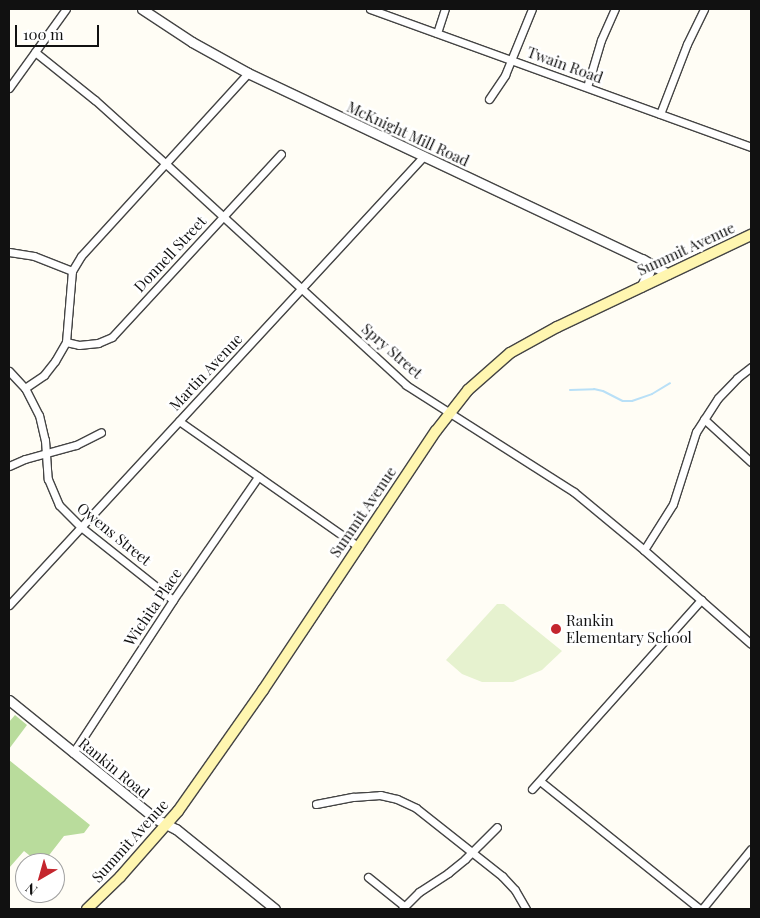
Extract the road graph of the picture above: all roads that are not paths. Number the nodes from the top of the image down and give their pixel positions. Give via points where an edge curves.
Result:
1 (66, 9) edge
2 (142, 9) edge
3 (370, 9) edge
4 (445, 9) edge
5 (532, 9) edge
6 (615, 9) edge
7 (704, 9) edge
8 (437, 33) junction
9 (35, 52) junction
10 (511, 60) junction
11 (248, 73) junction
12 (587, 87) junction
13 (9, 88) edge
14 (489, 99) dead end
15 (660, 114) junction
16 (751, 147) edge
17 (281, 154) dead end
18 (424, 158) junction
19 (166, 164) junction
20 (224, 216) junction
21 (751, 235) edge
22 (9, 252) edge
23 (642, 259) junction
24 (72, 271) junction
25 (668, 274) junction
26 (641, 287) junction
27 (302, 288) junction
28 (66, 342) junction
29 (751, 367) edge
30 (9, 372) edge
31 (24, 388) junction
32 (448, 413) junction
33 (704, 419) junction
34 (179, 421) junction
35 (101, 432) dead end
36 (46, 453) junction
37 (751, 462) edge
38 (9, 466) edge
39 (258, 477) junction
40 (81, 527) junction
41 (359, 547) junction
42 (644, 550) junction
43 (173, 600) junction
44 (701, 600) junction
45 (9, 605) edge
46 (751, 644) edge
47 (9, 700) edge
48 (73, 753) junction
49 (540, 781) junction
50 (532, 789) dead end
51 (316, 804) dead end
52 (167, 824) junction
53 (497, 827) dead end
54 (751, 849) edge
55 (472, 852) junction
56 (368, 877) dead end
57 (403, 908) edge
58 (88, 909) edge
59 (275, 909) edge
60 (526, 909) edge
61 (701, 909) edge

1 - 9 street
2 - 11 street, McKnight Mill Road
3 - 8 street, Twain Road
4 - 8 street
5 - 10 street
6 - 12 street via 601,40
7 - 15 street
8 - 10 street, Twain Road
9 - 13 street
9 - 19 street, Spry Street via 95,100
10 - 12 street, Twain Road
10 - 14 street
11 - 18 street, McKnight Mill Road
11 - 19 street
12 - 15 street, Twain Road
15 - 16 street, Twain Road
17 - 20 street, Donnell Street
18 - 23 street, McKnight Mill Road
18 - 27 street, Martin Avenue
19 - 20 street, Spry Street
19 - 24 street via 81,256
20 - 27 street, Spry Street
20 - 28 street, Donnell Street via 112,337 98,343 79,345
21 - 25 main road, Summit Avenue
22 - 24 street via 34,256
23 - 25 street, McKnight Mill Road
23 - 26 street via 649,272
24 - 28 street
25 - 26 main road, Summit Avenue
26 - 32 main road, Summit Avenue via 510,353 480,378
27 - 32 street, Spry Street via 406,384
27 - 34 street, Martin Avenue
28 - 31 street via 44,375
29 - 33 street via 736,378
30 - 31 street, Owens Street
31 - 36 street, Owens Street via 39,415
32 - 41 main road, Summit Avenue
32 - 42 street, Spry Street via 574,492
33 - 37 street
33 - 42 street via 696,432 673,504
34 - 39 street
34 - 40 street, Martin Avenue
35 - 36 street via 76,445
36 - 38 street
36 - 40 street, Owens Street via 48,479 53,492 67,516
39 - 41 street
39 - 43 street, Wichita Place
40 - 43 street, Owens Street
40 - 45 street, Martin Avenue
41 - 52 main road, Summit Avenue via 263,690
42 - 44 street, Spry Street
43 - 48 street, Wichita Place
44 - 46 street, Spry Street
44 - 49 street
47 - 48 street, Rankin Road
48 - 52 street, Rankin Road via 156,820
49 - 50 street
49 - 61 street
51 - 55 street via 353,796 380,795 397,799 416,808
52 - 58 main road, Summit Avenue
52 - 59 street, Rankin Road
53 - 55 street
54 - 61 street
55 - 57 street
55 - 60 street via 502,876
56 - 57 street

